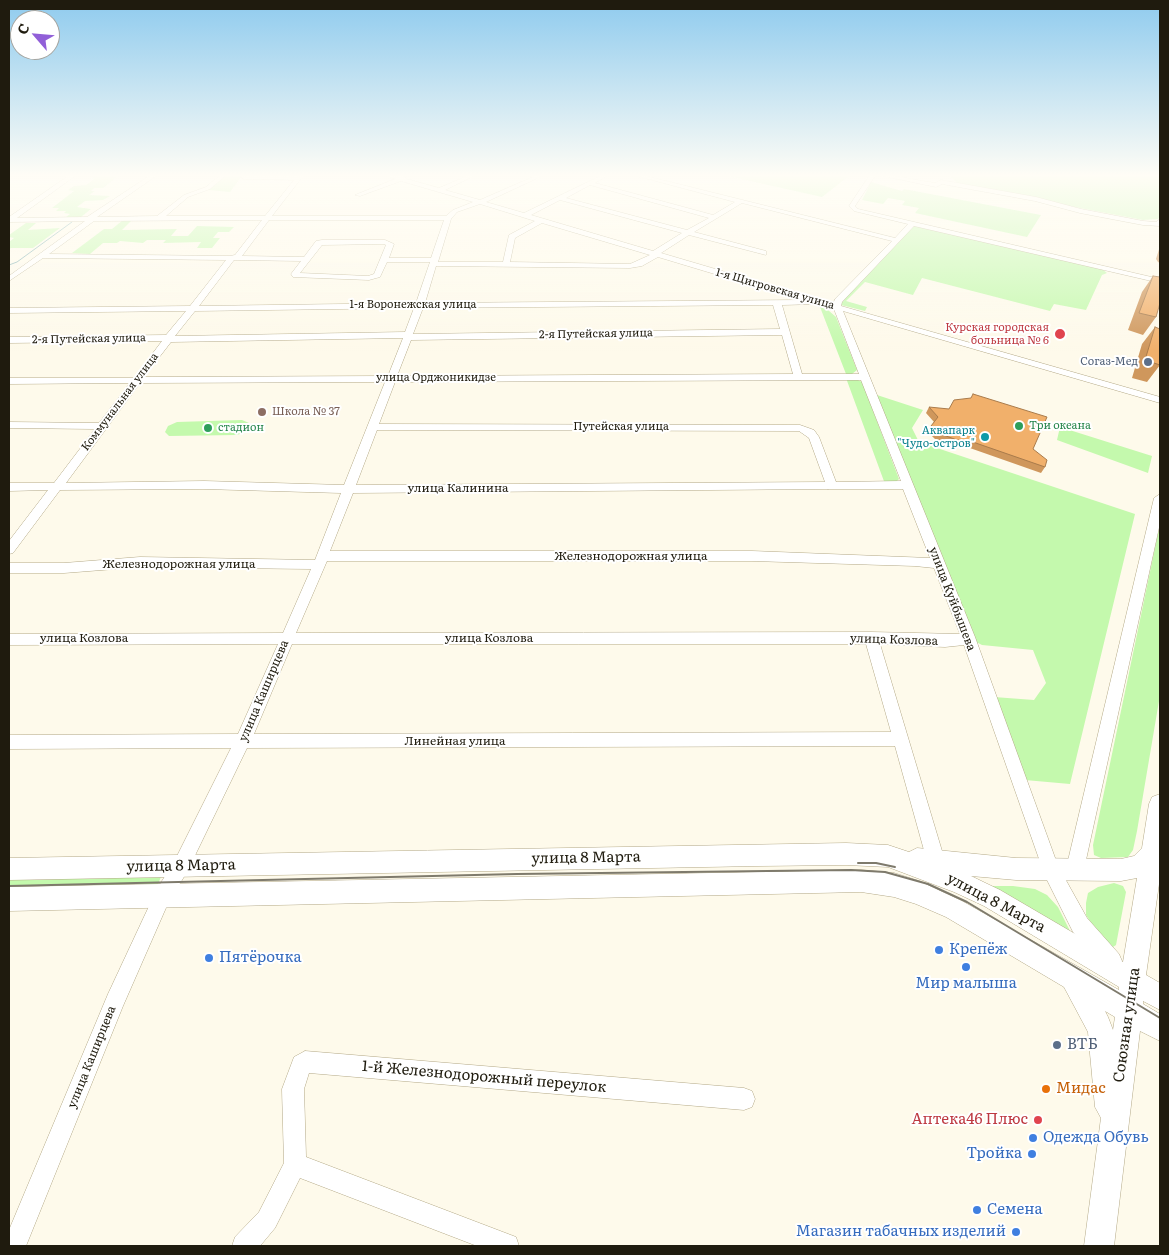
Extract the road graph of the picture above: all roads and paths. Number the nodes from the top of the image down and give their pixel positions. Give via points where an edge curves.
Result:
1 (69, 235) edge
2 (253, 235) edge
3 (443, 235) edge
4 (514, 235) edge
5 (591, 235) edge
6 (685, 235) edge
7 (693, 235) edge
8 (874, 235) edge
9 (901, 235) edge
10 (963, 235) edge
11 (896, 240) junction
12 (763, 253) dead end
13 (656, 254) junction
14 (40, 256) junction
15 (235, 257) junction
16 (306, 259) junction
17 (384, 260) junction
18 (435, 262) junction
19 (506, 265) junction
20 (9, 279) edge
21 (1160, 280) edge
22 (817, 302) junction
23 (777, 303) junction
24 (420, 305) junction
25 (194, 307) junction
26 (837, 307) junction
27 (9, 310) edge
28 (785, 332) junction
29 (408, 336) junction
30 (168, 338) junction
31 (9, 340) edge
32 (798, 376) junction
33 (864, 377) junction
34 (392, 378) junction
35 (138, 379) junction
36 (9, 381) edge
37 (1160, 400) edge
38 (9, 426) edge
39 (103, 426) junction
40 (372, 427) junction
41 (906, 485) junction
42 (9, 487) edge
43 (55, 487) junction
44 (832, 487) junction
45 (348, 489) junction
46 (1160, 498) edge
47 (11, 545) edge
48 (320, 560) junction
49 (939, 564) junction
50 (9, 568) edge
51 (968, 637) junction
52 (286, 638) junction
53 (871, 638) junction
54 (9, 639) edge
55 (901, 739) junction
56 (9, 742) edge
57 (242, 742) junction
58 (1160, 804) edge
59 (1152, 853) junction
60 (888, 856) junction
61 (936, 861) junction
62 (181, 866) junction
63 (9, 869) edge
64 (1074, 869) junction
65 (1051, 870) junction
66 (163, 895) junction
67 (9, 899) edge
68 (1073, 977) junction
69 (1133, 980) junction
70 (1160, 997) edge
71 (1129, 1009) junction
72 (1160, 1028) edge
73 (744, 1099) dead end
74 (296, 1164) junction
75 (1108, 1175) junction
76 (14, 1246) edge
77 (244, 1246) edge
78 (507, 1246) edge
79 (1099, 1246) edge

1 - 14 street
2 - 15 street, Коммунальная улица
3 - 18 street, улица Каширцева
4 - 19 street
5 - 13 street, 1-я Щигровская улица
6 - 13 street
7 - 12 street
8 - 11 street
9 - 11 street
10 - 21 street
11 - 26 street via 838,301
13 - 19 street via 630,266
13 - 22 street, 1-я Щигровская улица
14 - 15 street
14 - 20 street
15 - 16 street
15 - 25 street, Коммунальная улица
16 - 17 street via 322,242 386,242 390,244
16 - 17 street via 296,275 369,278 377,275
17 - 18 street
18 - 19 street
18 - 24 street, улица Каширцева
22 - 23 street, 1-я Воронежская улица
22 - 26 street, 1-я Щигровская улица
23 - 24 street, 1-я Воронежская улица
23 - 28 street
24 - 25 street, 1-я Воронежская улица
24 - 29 street, улица Каширцева
25 - 27 street, 1-я Воронежская улица
25 - 30 street, Коммунальная улица
26 - 33 street, улица Куйбышева
26 - 37 street, 1-я Щигровская улица
28 - 29 street, 2-я Путейская улица
28 - 32 street
29 - 30 street, 2-я Путейская улица
29 - 34 street, улица Каширцева
30 - 31 street, 2-я Путейская улица
30 - 35 street, Коммунальная улица
32 - 33 street, улица Орджоникидзе
32 - 34 street, улица Орджоникидзе
33 - 41 street, улица Куйбышева
34 - 35 street, улица Орджоникидзе
34 - 40 street, улица Каширцева
35 - 36 street, улица Орджоникидзе
35 - 39 street, Коммунальная улица
38 - 39 street
39 - 43 street, Коммунальная улица
40 - 44 street, Путейская улица via 800,428 814,437
40 - 45 street, улица Каширцева
41 - 44 street, улица Калинина
41 - 49 street, улица Куйбышева
42 - 43 street, улица Калинина
43 - 45 street, улица Калинина via 204,485
43 - 47 street, Коммунальная улица
44 - 45 street, улица Калинина
45 - 48 street, улица Каширцева
46 - 64 street
48 - 49 street, Железнодорожная улица via 752,556
48 - 50 street, Железнодорожная улица via 140,562 64,568
48 - 52 street, улица Каширцева
49 - 51 street, улица Куйбышева
51 - 53 street, улица Козлова via 958,641
51 - 65 street, улица Куйбышева
52 - 53 street, улица Козлова
52 - 54 street, улица Козлова
52 - 57 street, улица Каширцева
53 - 55 street
55 - 57 street, Линейная улица
55 - 61 street
56 - 57 street, Линейная улица
57 - 62 street, улица Каширцева
58 - 59 main road, Союзная улица
59 - 64 main road via 1134,868
59 - 69 main road, Союзная улица
60 - 61 main road
60 - 62 main road, улица 8 Марта via 749,855
60 - 69 main road, улица 8 Марта via 959,882
61 - 65 main road
62 - 63 main road, улица 8 Марта
62 - 66 street, улица Каширцева
64 - 65 main road
65 - 69 street, улица Куйбышева via 1080,924 1095,944
66 - 67 main road, улица 8 Марта
66 - 68 main road, улица 8 Марта via 862,882 894,885 954,909
66 - 76 street, улица Каширцева via 96,1046
68 - 71 main road, улица 8 Марта
68 - 75 main road via 1101,1032 1109,1098
69 - 70 main road, улица 8 Марта
69 - 71 main road, Союзная улица
71 - 72 main road, улица 8 Марта
71 - 75 main road, Союзная улица
73 - 74 street, 1-й Железнодорожный переулок via 305,1062 297,1072 293,1090
74 - 77 street via 267,1220
74 - 78 street
75 - 79 main road, Союзная улица

